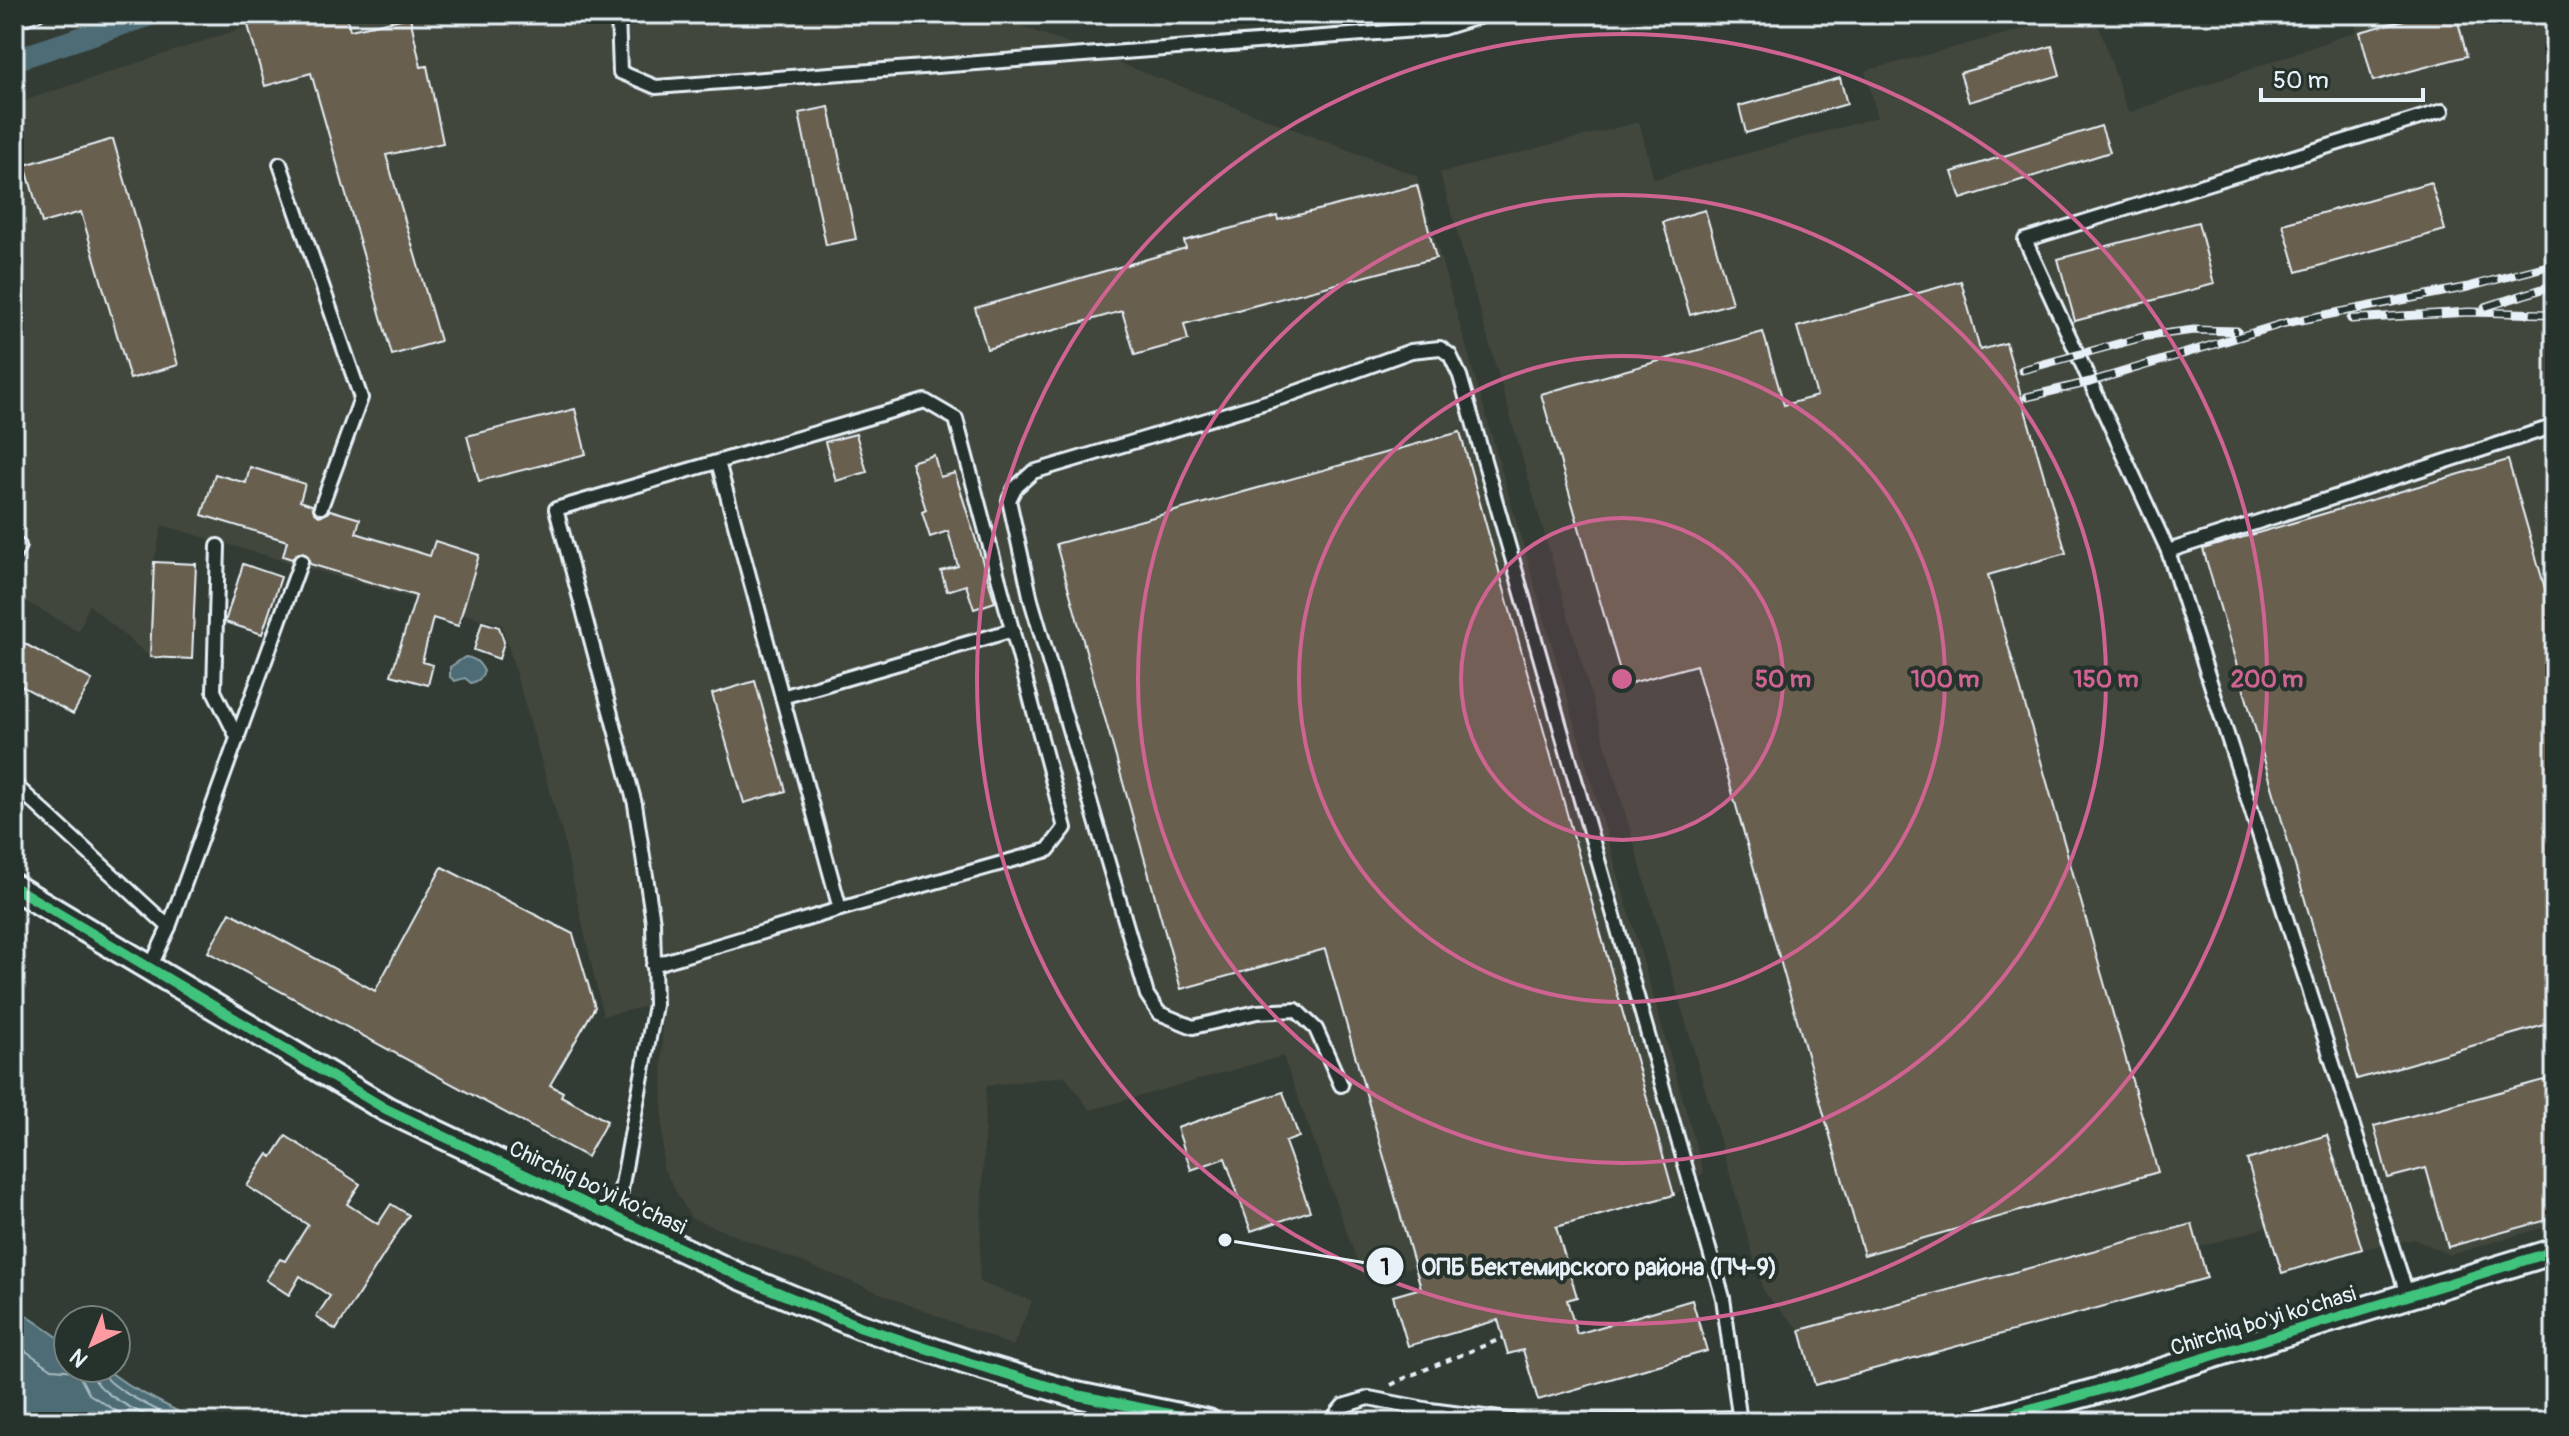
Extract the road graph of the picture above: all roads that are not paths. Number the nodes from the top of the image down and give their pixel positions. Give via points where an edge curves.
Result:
1 (37, 14) edge
2 (618, 14) edge
3 (1488, 14) edge
4 (14, 21) edge
5 (2442, 111) dead end
6 (280, 164) dead end
7 (2555, 426) edge
8 (718, 462) junction
9 (321, 507) dead end
10 (218, 546) dead end
11 (2168, 551) junction
12 (301, 561) dead end
13 (1013, 630) junction
14 (782, 697) junction
15 (238, 739) junction
16 (14, 784) edge
17 (14, 887) edge
18 (840, 909) junction
19 (169, 927) junction
20 (653, 965) junction
21 (150, 968) junction
22 (1341, 1085) dead end
23 (616, 1217) junction
24 (2555, 1251) edge
25 (2408, 1297) junction
26 (1740, 1420) edge
27 (1208, 1422) edge
28 (1330, 1422) edge
29 (1523, 1422) edge
30 (1584, 1422) edge
31 (1982, 1422) edge

1 - 4 lane
2 - 3 lane via 620,72 656,87 1443,28
5 - 11 lane via 2025,240
6 - 9 lane via 361,398
7 - 11 lane
8 - 13 lane via 925,401 956,419
8 - 14 lane
8 - 20 lane via 556,509 635,804 653,922
10 - 15 lane via 214,691
11 - 25 lane
12 - 15 lane
13 - 14 lane
13 - 18 lane via 1065,828 1048,850
14 - 18 lane
15 - 19 lane
16 - 19 lane
17 - 21 street, Chirchiq bo'yi ko'chasi
18 - 20 lane
19 - 21 lane
20 - 23 lane via 655,1005
21 - 23 street, Chirchiq bo'yi ko'chasi via 386,1109
22 - 26 lane via 1316,1029 1296,1010 1257,1012 1193,1027 1159,1013 1147,995 1031,600 1009,500 1033,472 1283,397 1411,351 1440,348 1450,355 1460,376 1723,1298
23 - 27 street, Chirchiq bo'yi ko'chasi via 859,1326 1077,1395
24 - 25 street, Chirchiq bo'yi ko'chasi
25 - 31 street, Chirchiq bo'yi ko'chasi
26 - 30 lane
28 - 29 lane via 1343,1406 1369,1398

